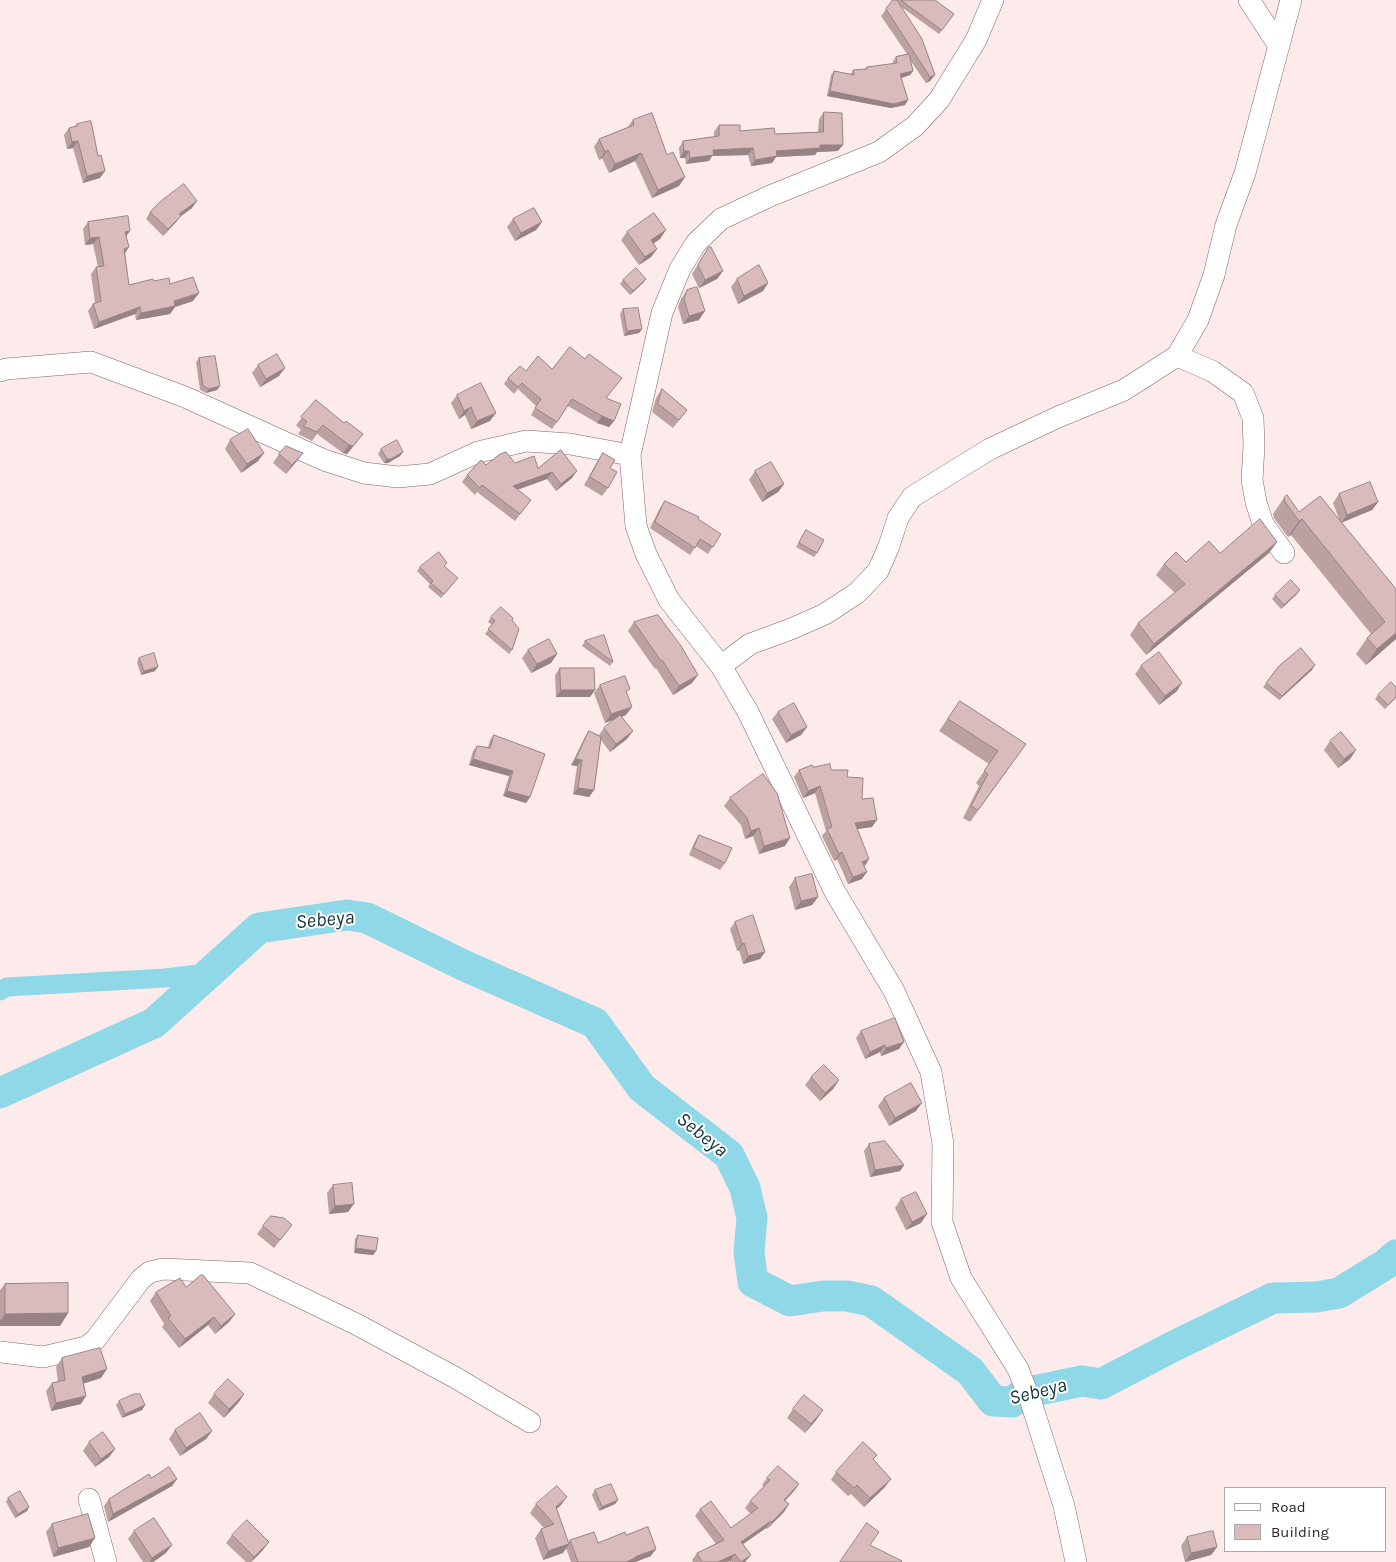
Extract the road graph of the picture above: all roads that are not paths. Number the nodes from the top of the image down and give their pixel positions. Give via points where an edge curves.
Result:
1 (993, 0) edge
2 (1249, 0) edge
3 (1291, 0) edge
4 (1279, 46) junction
5 (1177, 356) junction
6 (0, 371) edge
7 (630, 455) junction
8 (1284, 552) dead end
9 (721, 666) junction
10 (0, 1352) edge
11 (530, 1422) dead end
12 (89, 1499) dead end
13 (106, 1562) edge
14 (1076, 1562) edge

1 - 7 street via 976,40 939,100 915,126 879,152 722,219 696,243 680,269 662,313
2 - 4 street
3 - 4 street
4 - 5 street via 1214,275 1198,320
5 - 8 street via 1212,371 1243,393 1253,418 1252,480 1256,502 1263,524
5 - 9 street via 1124,390 990,449 912,497 898,518 878,571 856,593 825,614 750,644
6 - 7 street via 91,362 184,397 324,460 364,473 398,477 430,474 478,452 526,442 570,444
7 - 9 street via 636,526 646,554 670,600
9 - 14 street via 748,712 835,892 894,991 931,1072 943,1144 942,1222 961,1278 1018,1369 1064,1506
10 - 11 street via 43,1358 86,1347 150,1272 163,1269 250,1273 356,1324
12 - 13 street

